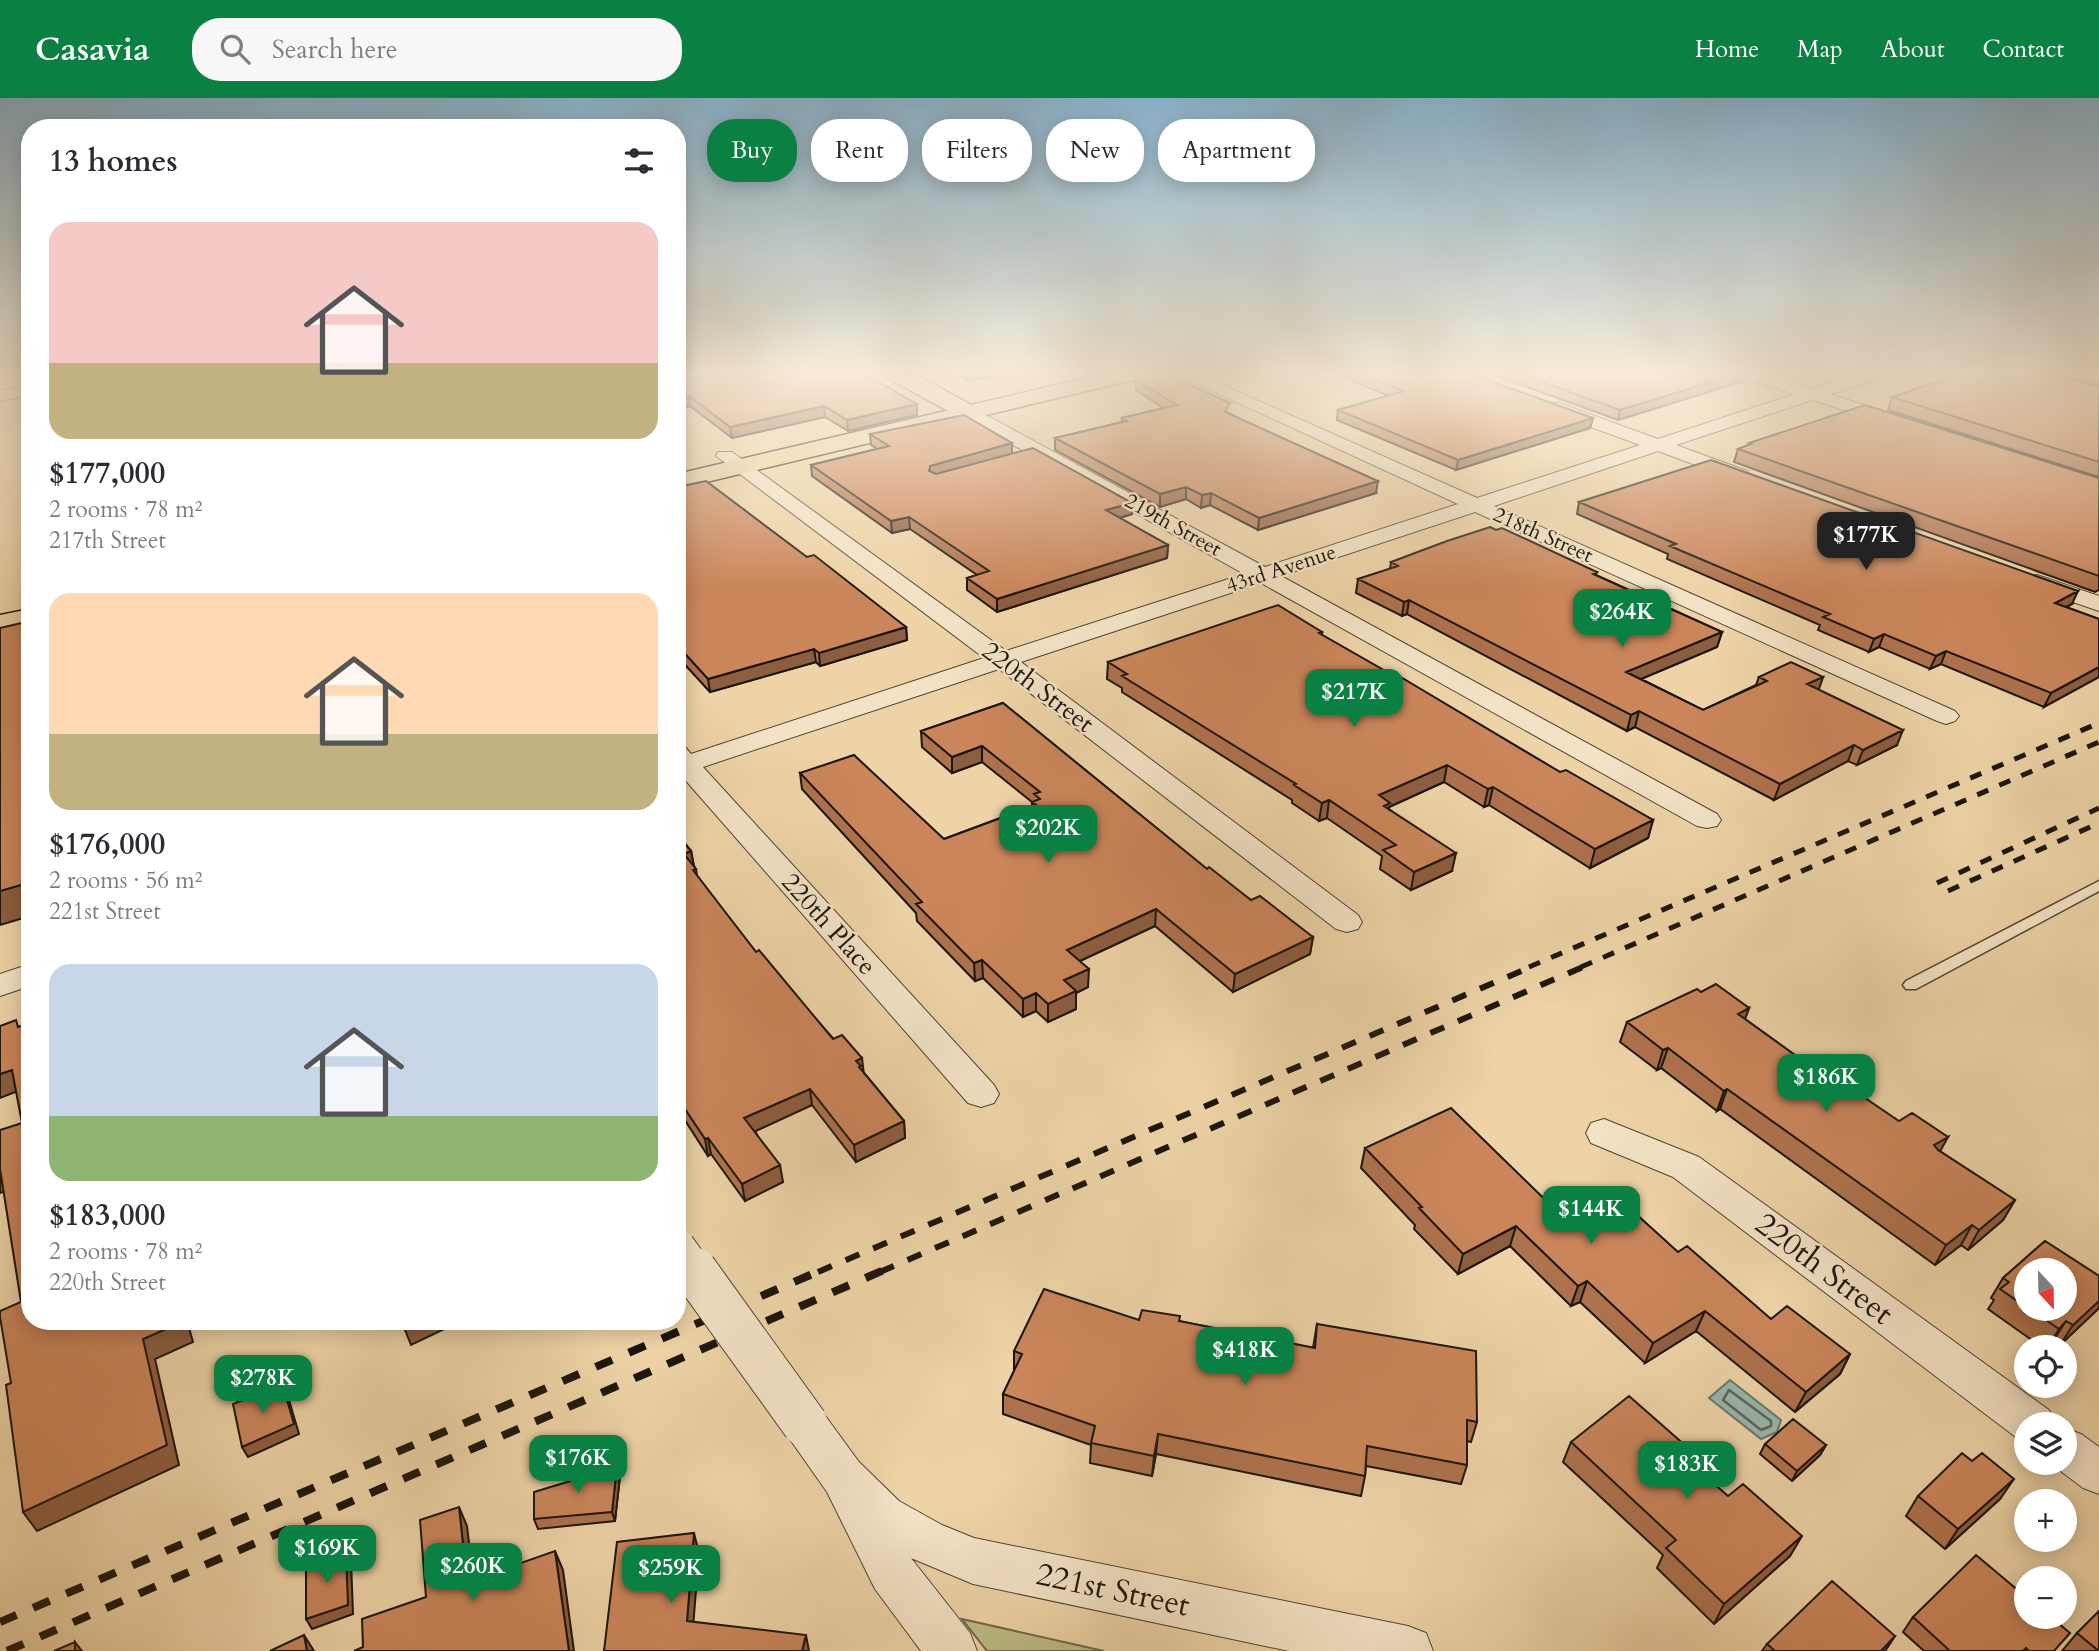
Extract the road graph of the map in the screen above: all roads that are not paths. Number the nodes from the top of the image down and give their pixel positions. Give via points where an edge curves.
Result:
1 (811, 443) edge
2 (1015, 443) edge
3 (1338, 443) edge
4 (1650, 443) edge
5 (1665, 443) edge
6 (1657, 446) junction
7 (733, 462) junction
8 (686, 466) edge
9 (686, 479) edge
10 (1760, 482) edge
11 (1475, 505) junction
12 (1262, 575) junction
13 (2021, 576) edge
14 (2099, 604) edge
15 (21, 620) edge
16 (0, 624) edge
17 (21, 638) edge
18 (0, 643) edge
19 (1004, 661) junction
20 (1946, 716) dead end
21 (686, 759) edge
22 (686, 768) edge
23 (1706, 820) dead end
24 (2099, 885) edge
25 (1347, 922) dead end
26 (21, 978) edge
27 (0, 985) edge
28 (1911, 985) dead end
29 (981, 1094) dead end
30 (1604, 1133) dead end
31 (686, 1259) edge
32 (2017, 1412) edge
33 (2077, 1457) edge
34 (2099, 1473) edge
35 (842, 1477) junction
36 (952, 1651) edge
37 (1408, 1651) edge

1 - 7 main road
2 - 12 street, 219th Street
3 - 11 street, 218th Street
4 - 6 street
5 - 6 street, 43rd Avenue
6 - 10 street
6 - 11 street, 43rd Avenue
7 - 8 main road
7 - 9 main road
7 - 19 street, 220th Street
11 - 12 street, 43rd Avenue
11 - 20 street, 218th Street
12 - 19 street, 43rd Avenue
12 - 23 street, 219th Street
13 - 14 street
15 - 16 main road
17 - 18 main road
19 - 21 street, 43rd Avenue
19 - 25 street, 220th Street
22 - 29 street, 220th Place
24 - 28 lane
26 - 27 street
30 - 32 street, 220th Street via 1686,1167
31 - 35 street, 221st Street, bridge
33 - 34 street
35 - 36 street, 221st Street via 892,1572
35 - 37 street, 221st Street via 883,1517 973,1561

